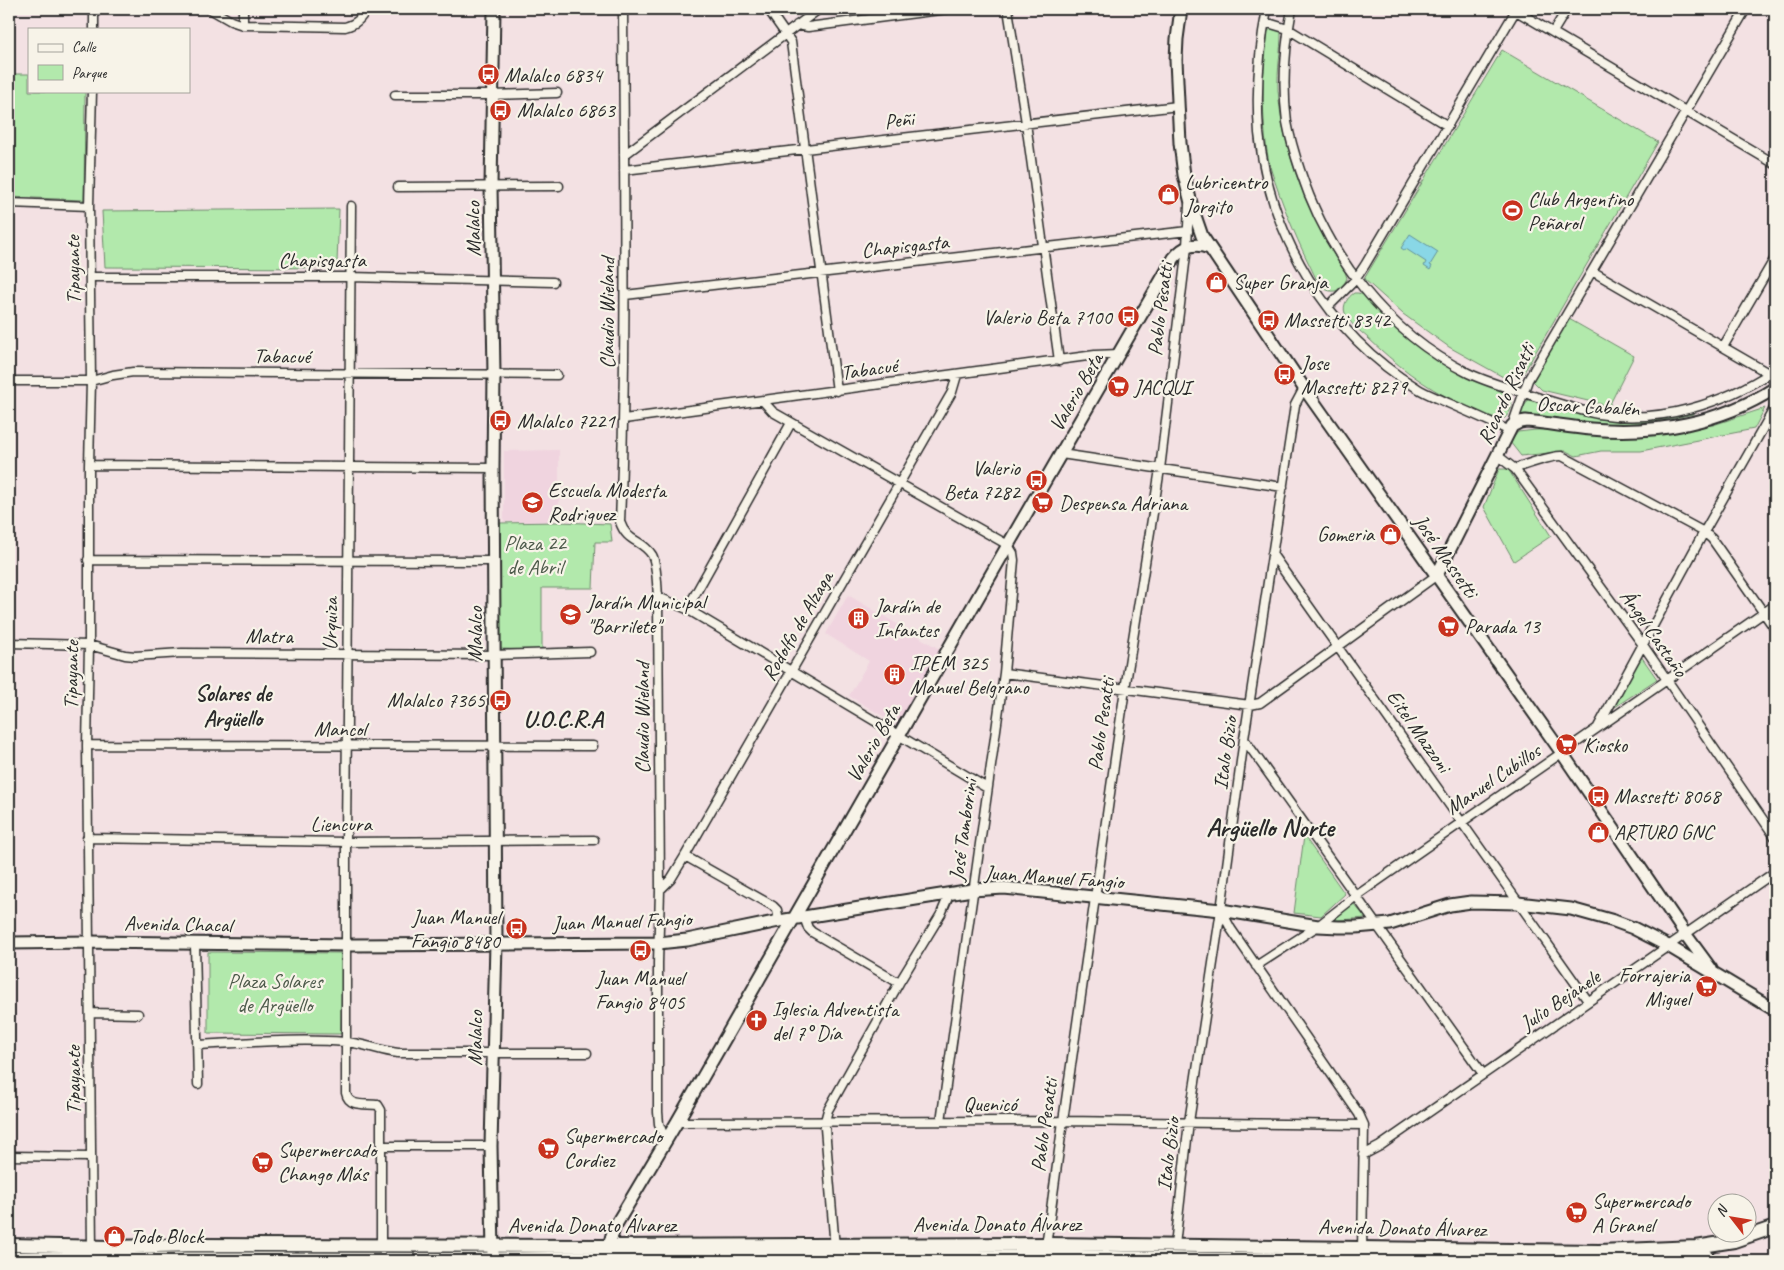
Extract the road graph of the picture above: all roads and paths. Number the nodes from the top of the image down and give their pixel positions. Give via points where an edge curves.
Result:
1 (94, 9) edge
2 (210, 9) edge
3 (243, 9) edge
4 (367, 9) edge
5 (494, 9) edge
6 (623, 9) edge
7 (768, 9) edge
8 (819, 9) edge
9 (947, 9) edge
10 (1008, 9) edge
11 (1181, 9) edge
12 (1268, 9) edge
13 (1292, 9) edge
14 (1567, 9) edge
15 (1746, 9) edge
16 (1514, 10) edge
17 (1265, 22) junction
18 (243, 25) junction
19 (797, 26) junction
20 (94, 28) edge
21 (1288, 29) junction
22 (1553, 32) junction
23 (787, 34) junction
24 (92, 92) edge
25 (557, 93) dead end
26 (395, 95) dead end
27 (491, 95) junction
28 (1178, 106) junction
29 (1685, 110) junction
30 (1026, 123) junction
31 (1448, 126) junction
32 (804, 149) junction
33 (624, 155) junction
34 (1775, 164) edge
35 (624, 170) junction
36 (491, 186) junction
37 (559, 186) dead end
38 (398, 187) dead end
39 (1190, 198) junction
40 (9, 203) edge
41 (89, 206) junction
42 (350, 206) dead end
43 (1188, 231) junction
44 (1187, 247) junction
45 (1043, 248) junction
46 (1209, 248) junction
47 (1775, 258) edge
48 (1592, 271) junction
49 (821, 273) junction
50 (90, 276) junction
51 (350, 277) junction
52 (493, 280) junction
53 (1355, 280) junction
54 (553, 282) dead end
55 (625, 295) junction
56 (1328, 307) junction
57 (1723, 348) junction
58 (1119, 354) junction
59 (1059, 361) junction
60 (350, 374) junction
61 (494, 374) junction
62 (1773, 374) edge
63 (957, 375) junction
64 (557, 376) dead end
65 (9, 381) edge
66 (91, 381) junction
67 (1304, 388) junction
68 (1775, 388) edge
69 (837, 391) junction
70 (1524, 393) junction
71 (763, 402) junction
72 (1775, 407) edge
73 (624, 420) junction
74 (791, 422) junction
75 (1511, 428) junction
76 (1061, 454) junction
77 (1498, 456) junction
78 (89, 465) junction
79 (349, 468) junction
80 (493, 468) junction
81 (1160, 469) junction
82 (1515, 469) junction
83 (899, 484) junction
84 (1283, 486) junction
85 (1704, 532) junction
86 (1008, 545) junction
87 (1272, 554) junction
88 (88, 560) junction
89 (348, 560) junction
90 (494, 561) junction
91 (1436, 575) junction
92 (658, 597) junction
93 (1775, 605) edge
94 (687, 609) junction
95 (1763, 612) junction
96 (1775, 630) edge
97 (9, 643) edge
98 (89, 645) junction
99 (1642, 645) junction
100 (1338, 647) junction
101 (590, 652) dead end
102 (347, 654) junction
103 (494, 655) junction
104 (792, 670) junction
105 (1004, 673) junction
106 (1667, 681) junction
107 (1125, 689) junction
108 (1250, 705) junction
109 (1597, 729) junction
110 (899, 735) junction
111 (1244, 739) junction
112 (87, 745) junction
113 (346, 746) junction
114 (495, 746) junction
115 (592, 746) dead end
116 (1562, 753) junction
117 (987, 788) junction
118 (1462, 822) junction
119 (1775, 837) edge
120 (87, 838) junction
121 (594, 840) dead end
122 (495, 841) junction
123 (346, 842) junction
124 (685, 856) junction
125 (1775, 872) edge
126 (660, 890) junction
127 (972, 890) junction
128 (949, 895) junction
129 (1356, 896) junction
130 (1096, 897) junction
131 (1518, 903) junction
132 (1221, 910) junction
133 (799, 918) junction
134 (779, 921) junction
135 (1376, 925) junction
136 (1318, 926) junction
137 (1686, 935) junction
138 (89, 942) junction
139 (9, 943) edge
140 (194, 943) junction
141 (658, 943) junction
142 (346, 944) junction
143 (496, 944) junction
144 (1670, 947) junction
145 (1256, 966) junction
146 (1714, 974) junction
147 (900, 983) junction
148 (1588, 1001) junction
149 (1775, 1010) edge
150 (90, 1013) junction
151 (138, 1014) dead end
152 (346, 1042) junction
153 (197, 1045) junction
154 (494, 1052) junction
155 (586, 1053) dead end
156 (1483, 1074) junction
157 (198, 1084) dead end
158 (825, 1121) junction
159 (941, 1121) junction
160 (1062, 1121) junction
161 (677, 1122) junction
162 (1189, 1122) junction
163 (1364, 1125) junction
164 (666, 1141) junction
165 (382, 1146) junction
166 (491, 1146) junction
167 (1363, 1155) junction
168 (9, 1156) edge
169 (90, 1157) junction
170 (1775, 1227) edge
171 (1775, 1233) edge
172 (9, 1245) edge
173 (216, 1245) junction
174 (448, 1245) junction
175 (492, 1245) junction
176 (1175, 1245) junction
177 (381, 1246) junction
178 (609, 1252) junction
179 (91, 1253) junction
180 (1043, 1253) edge
181 (1362, 1253) junction
182 (833, 1254) edge
183 (282, 1255) edge
184 (625, 1255) edge
185 (111, 1256) edge
186 (1398, 1256) edge
187 (9, 1258) edge
188 (494, 1258) junction
189 (935, 1258) edge
190 (216, 1259) junction
191 (447, 1260) edge
192 (1221, 1260) edge
193 (1630, 1260) edge
194 (1581, 1261) edge

1 - 20 street
2 - 18 street
3 - 18 street
4 - 18 street via 353,25 345,27
5 - 27 main road, Malalco
6 - 33 street, Claudio Wieland
7 - 23 street
8 - 19 street
9 - 19 street
10 - 30 street
11 - 28 main road, Pablo Pesatti via 1176,53
12 - 17 street
13 - 21 street
14 - 22 street
15 - 29 street, Ricardo Risatti
16 - 22 street
16 - 31 street
17 - 21 street
17 - 56 street via 1259,100 1265,166 1281,223 1298,262
19 - 23 street
21 - 31 street
21 - 53 street via 1285,102 1296,158 1313,206
22 - 29 street
23 - 32 street
23 - 33 street
24 - 41 street, Tipayante
25 - 27 street
26 - 27 street
27 - 36 main road, Malalco
28 - 30 street, Peñi
28 - 39 main road, Pablo Pesatti via 1180,142
29 - 34 street
29 - 48 street, Ricardo Risatti
30 - 32 street, Peñi
30 - 45 street
31 - 53 street
32 - 35 street, Peñi
32 - 49 street
33 - 35 street, Claudio Wieland
35 - 55 street, Claudio Wieland
36 - 37 street
36 - 38 street
36 - 52 main road, Malalco
39 - 43 street, Pablo Pesatti
39 - 46 main road, Pablo Pesatti
40 - 41 street
41 - 50 street, Tipayante
42 - 51 street, Urquiza
43 - 44 street, Pablo Pesatti
43 - 45 street, Chapisgasta
44 - 46 main road via 1196,244
44 - 58 main road, Valerio Beta via 1174,258
44 - 81 street, Pablo Pesatti
45 - 49 street, Chapisgasta
45 - 59 street
46 - 67 main road, José Massetti
47 - 57 street
48 - 57 street
48 - 70 street, Ricardo Risatti via 1528,380
49 - 55 street, Chapisgasta
49 - 69 street
50 - 51 street, Chapisgasta
50 - 66 street, Tipayante
51 - 52 street, Chapisgasta
51 - 60 street, Urquiza
52 - 54 street, Chapisgasta
52 - 61 main road, Malalco
53 - 56 street
53 - 70 street via 1388,316 1429,349 1468,373
55 - 73 street, Claudio Wieland
56 - 75 street via 1369,352 1418,389
57 - 62 street
58 - 59 street, Tabacué
58 - 76 main road, Valerio Beta
59 - 63 street, Tabacué
60 - 61 street, Tabacué
60 - 66 street, Tabacué via 133,372
60 - 79 street, Urquiza
61 - 64 street, Tabacué
61 - 80 main road, Malalco
62 - 70 street via 1714,402 1687,410 1639,417 1597,414
63 - 69 street, Tabacué
63 - 83 street, Rodolfo de Alzaga via 952,392
65 - 66 street, Tabacué
66 - 78 street, Tipayante
67 - 84 street, Italo Bizio via 1295,405
67 - 91 main road, José Massetti
68 - 75 main road, Oscar Cabalén via 1727,413 1667,427 1608,430 1526,421
69 - 71 street, Tabacué
70 - 75 street, Ricardo Risatti
71 - 73 street, Tabacué
71 - 74 street
72 - 85 street
73 - 92 street, Claudio Wieland via 620,522 628,536 646,548 654,559
74 - 83 street
74 - 94 street
75 - 77 main road, Ricardo Risatti
76 - 81 street
76 - 86 main road, Valerio Beta
77 - 82 street, Ángel Castaño
77 - 91 main road, Ricardo Risatti
78 - 79 street
78 - 88 street, Tipayante
79 - 80 street
79 - 89 street, Urquiza
80 - 90 main road, Malalco
81 - 84 street
81 - 107 street, Pablo Pesatti
82 - 85 street via 1523,464 1562,456
82 - 99 street, Ángel Castaño
83 - 86 street
83 - 104 street, Rodolfo de Alzaga
84 - 87 street, Italo Bizio
85 - 95 street
85 - 99 street
86 - 105 street, José Tamborini via 1014,560
86 - 110 main road, Valerio Beta
87 - 100 street, Eitel Mazzoni
87 - 108 street, Italo Bizio
88 - 89 street
88 - 98 street, Tipayante
89 - 90 street
89 - 102 street, Urquiza
90 - 103 main road, Malalco
91 - 100 street, Ricardo Risatti
91 - 116 main road, José Massetti
92 - 94 street
92 - 126 street, Claudio Wieland
93 - 95 street, Manuel Cubillos
94 - 104 street
95 - 96 street
95 - 106 street, Manuel Cubillos
97 - 98 street, Matra
98 - 102 street, Matra via 135,656 182,653
98 - 112 street, Tipayante
99 - 106 street, Ángel Castaño
99 - 109 street
100 - 108 street, Ricardo Risatti via 1260,703
100 - 118 street, Eitel Mazzoni
101 - 103 street, Matra
102 - 103 street, Matra
102 - 113 street, Urquiza
103 - 114 main road, Malalco
104 - 110 street
104 - 124 street, Rodolfo de Alzaga
105 - 107 street
105 - 117 street, José Tamborini
106 - 109 street, Manuel Cubillos
106 - 119 street, Ángel Castaño
107 - 108 street
107 - 130 street, Pablo Pesatti
108 - 111 street, Italo Bizio
109 - 116 street, Manuel Cubillos
110 - 117 street
110 - 133 main road, Valerio Beta
111 - 129 street
111 - 132 street, Italo Bizio
112 - 113 street, Mancol
112 - 120 street, Tipayante
113 - 114 street, Mancol
113 - 123 street, Urquiza
114 - 115 street, Mancol
114 - 122 main road, Malalco
116 - 118 street, Manuel Cubillos
116 - 137 main road, José Massetti
117 - 127 street, José Tamborini
118 - 129 street, Manuel Cubillos
118 - 131 street, Eitel Mazzoni
120 - 123 street, Liencura
120 - 138 street, Tipayante
121 - 122 street, Liencura
122 - 123 street, Liencura
122 - 143 main road, Malalco
123 - 142 street, Urquiza
124 - 126 street, Rodolfo de Alzaga
124 - 134 street via 773,906
125 - 137 street, Julio Bejanele
126 - 141 street, Claudio Wieland
127 - 128 main road, Juan Manuel Fangio
127 - 130 main road, Juan Manuel Fangio via 1004,888
127 - 159 street, José Tamborini
128 - 133 main road, Juan Manuel Fangio
128 - 147 street
129 - 135 street
129 - 136 street, Manuel Cubillos
130 - 132 main road, Juan Manuel Fangio
130 - 160 street, Pablo Pesatti
131 - 135 main road, Juan Manuel Fangio via 1462,903
131 - 144 main road, Juan Manuel Fangio via 1588,913 1633,928
131 - 148 street, Eitel Mazzoni
132 - 136 main road, Juan Manuel Fangio
132 - 145 street
132 - 162 street, Italo Bizio
133 - 134 main road, Juan Manuel Fangio
133 - 147 street via 812,932
133 - 161 main road, Valerio Beta
134 - 141 main road, Juan Manuel Fangio
135 - 136 main road, Juan Manuel Fangio
135 - 156 street
136 - 145 street, Manuel Cubillos
137 - 144 street, Julio Bejanele
137 - 146 main road, Juan Manuel Fangio
138 - 139 main road, Avenida Chacal
138 - 140 main road, Avenida Chacal
138 - 150 street, Tipayante
140 - 142 main road, Avenida Chacal
140 - 153 street
141 - 143 main road, Juan Manuel Fangio
141 - 164 street, Claudio Wieland via 658,1112
142 - 143 main road, Juan Manuel Fangio
142 - 152 street, Urquiza
143 - 154 main road, Malalco
144 - 146 main road, Juan Manuel Fangio
144 - 148 street, Julio Bejanele
145 - 163 street
146 - 149 main road, Juan Manuel Fangio
147 - 158 street via 828,1110
148 - 156 street, Julio Bejanele
150 - 151 street
150 - 169 street, Tipayante
152 - 153 street
152 - 154 street via 398,1053
152 - 165 street, Urquiza via 346,1097 352,1103 378,1105 381,1110
153 - 157 street
154 - 155 street
154 - 166 main road, Malalco
156 - 167 street, Julio Bejanele
158 - 159 street, Quenicó
158 - 161 street, Quenicó
158 - 182 street
159 - 160 street, Quenicó
160 - 162 street, Quenicó
160 - 180 street, Pablo Pesatti
161 - 164 main road, Valerio Beta
162 - 163 street, Quenicó
162 - 176 street, Italo Bizio
163 - 167 street
164 - 178 main road, Valerio Beta via 614,1228
165 - 166 street
165 - 177 street
166 - 175 main road, Malalco
167 - 181 street
168 - 169 street
169 - 179 street, Tipayante
170 - 186 main road, Avenida Donato Álvarez via 1734,1241 1696,1247
171 - 193 main road, Avenida Donato Álvarez via 1736,1248 1715,1252
172 - 179 main road, Avenida Donato Álvarez
173 - 183 main road, Avenida Donato Álvarez
173 - 185 main road, Avenida Donato Álvarez
173 - 190 main road
174 - 175 main road, Avenida Donato Álvarez
174 - 177 main road, Avenida Donato Álvarez
174 - 191 street
175 - 178 main road, Avenida Donato Álvarez
175 - 188 main road, Malalco
176 - 180 main road, Avenida Donato Álvarez
176 - 181 main road, Avenida Donato Álvarez
177 - 183 main road, Avenida Donato Álvarez
178 - 184 main road, Avenida Donato Álvarez
178 - 188 main road, Avenida Donato Álvarez
179 - 185 main road, Avenida Donato Álvarez
179 - 187 main road, Avenida Donato Álvarez
180 - 182 main road, Avenida Donato Álvarez
180 - 189 main road, Avenida Donato Álvarez
180 - 192 main road, Avenida Donato Álvarez
181 - 186 main road, Avenida Donato Álvarez
181 - 192 main road, Avenida Donato Álvarez
182 - 184 main road, Avenida Donato Álvarez
182 - 189 main road, Avenida Donato Álvarez
183 - 190 main road, Avenida Donato Álvarez
183 - 191 main road, Avenida Donato Álvarez
185 - 190 main road, Avenida Donato Álvarez
186 - 194 main road, Avenida Donato Álvarez
188 - 191 main road, Avenida Donato Álvarez
193 - 194 main road, Avenida Donato Álvarez

